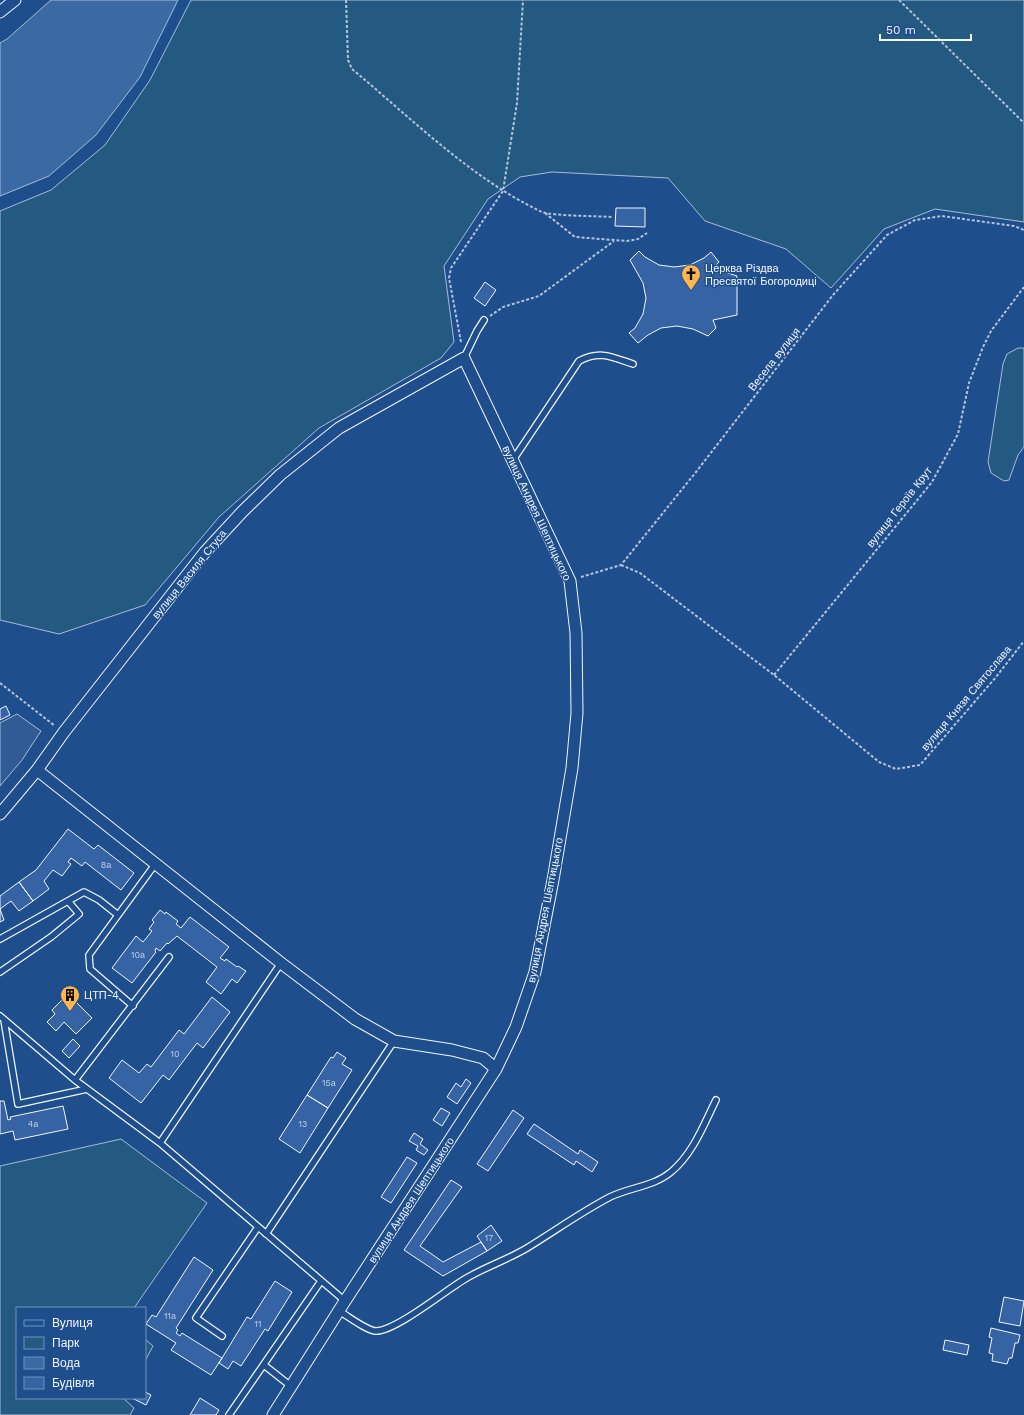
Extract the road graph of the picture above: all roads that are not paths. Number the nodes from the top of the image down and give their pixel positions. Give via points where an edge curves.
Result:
1 (14, 0) edge
2 (0, 12) edge
3 (484, 320) road end
4 (464, 358) junction
5 (633, 364) dead end
6 (513, 460) junction
7 (37, 770) junction
8 (0, 814) edge
9 (156, 863) junction
10 (68, 901) junction
11 (118, 915) junction
12 (0, 939) edge
13 (169, 957) dead end
14 (281, 963) junction
15 (0, 972) edge
16 (133, 1006) junction
17 (2, 1018) edge
18 (394, 1041) junction
19 (496, 1069) junction
20 (75, 1080) junction
21 (87, 1089) junction
22 (716, 1100) dead end
23 (160, 1143) junction
24 (258, 1227) junction
25 (266, 1234) junction
26 (321, 1281) junction
27 (342, 1306) junction
28 (222, 1336) dead end
29 (264, 1365) junction
30 (292, 1387) junction
31 (229, 1415) edge
32 (274, 1415) edge

1 - 2 street
3 - 4 lane
4 - 6 street, вулиця Андрея Шептицького
4 - 7 street, вулиця Василя Стуса via 339,428 280,475 205,552
5 - 6 lane via 604,355 590,355 579,361
6 - 19 street, вулиця Андрея Шептицького via 570,581 576,641 577,713 572,768 535,972 516,1027
7 - 8 street, вулиця Василя Стуса
7 - 9 street
9 - 11 lane
9 - 14 street
10 - 11 lane via 84,892
10 - 12 lane
10 - 15 lane via 79,914
11 - 16 lane via 89,955 90,969
13 - 16 lane
14 - 18 street via 355,1019
14 - 23 lane
16 - 20 lane
17 - 20 lane
17 - 21 lane via 18,1104
18 - 19 street via 452,1050 483,1058
18 - 25 lane
19 - 27 street, вулиця Андрея Шептицького
20 - 21 lane
21 - 23 lane
22 - 27 lane via 689,1151 679,1165 663,1178 612,1196 586,1209 528,1247 465,1278 408,1317 384,1329 369,1329
23 - 24 lane
24 - 25 lane
24 - 28 lane via 196,1318
25 - 26 lane
26 - 27 lane
26 - 29 lane
27 - 30 street, вулиця Андрея Шептицького
29 - 30 lane
29 - 31 lane
30 - 32 street, вулиця Андрея Шептицького

